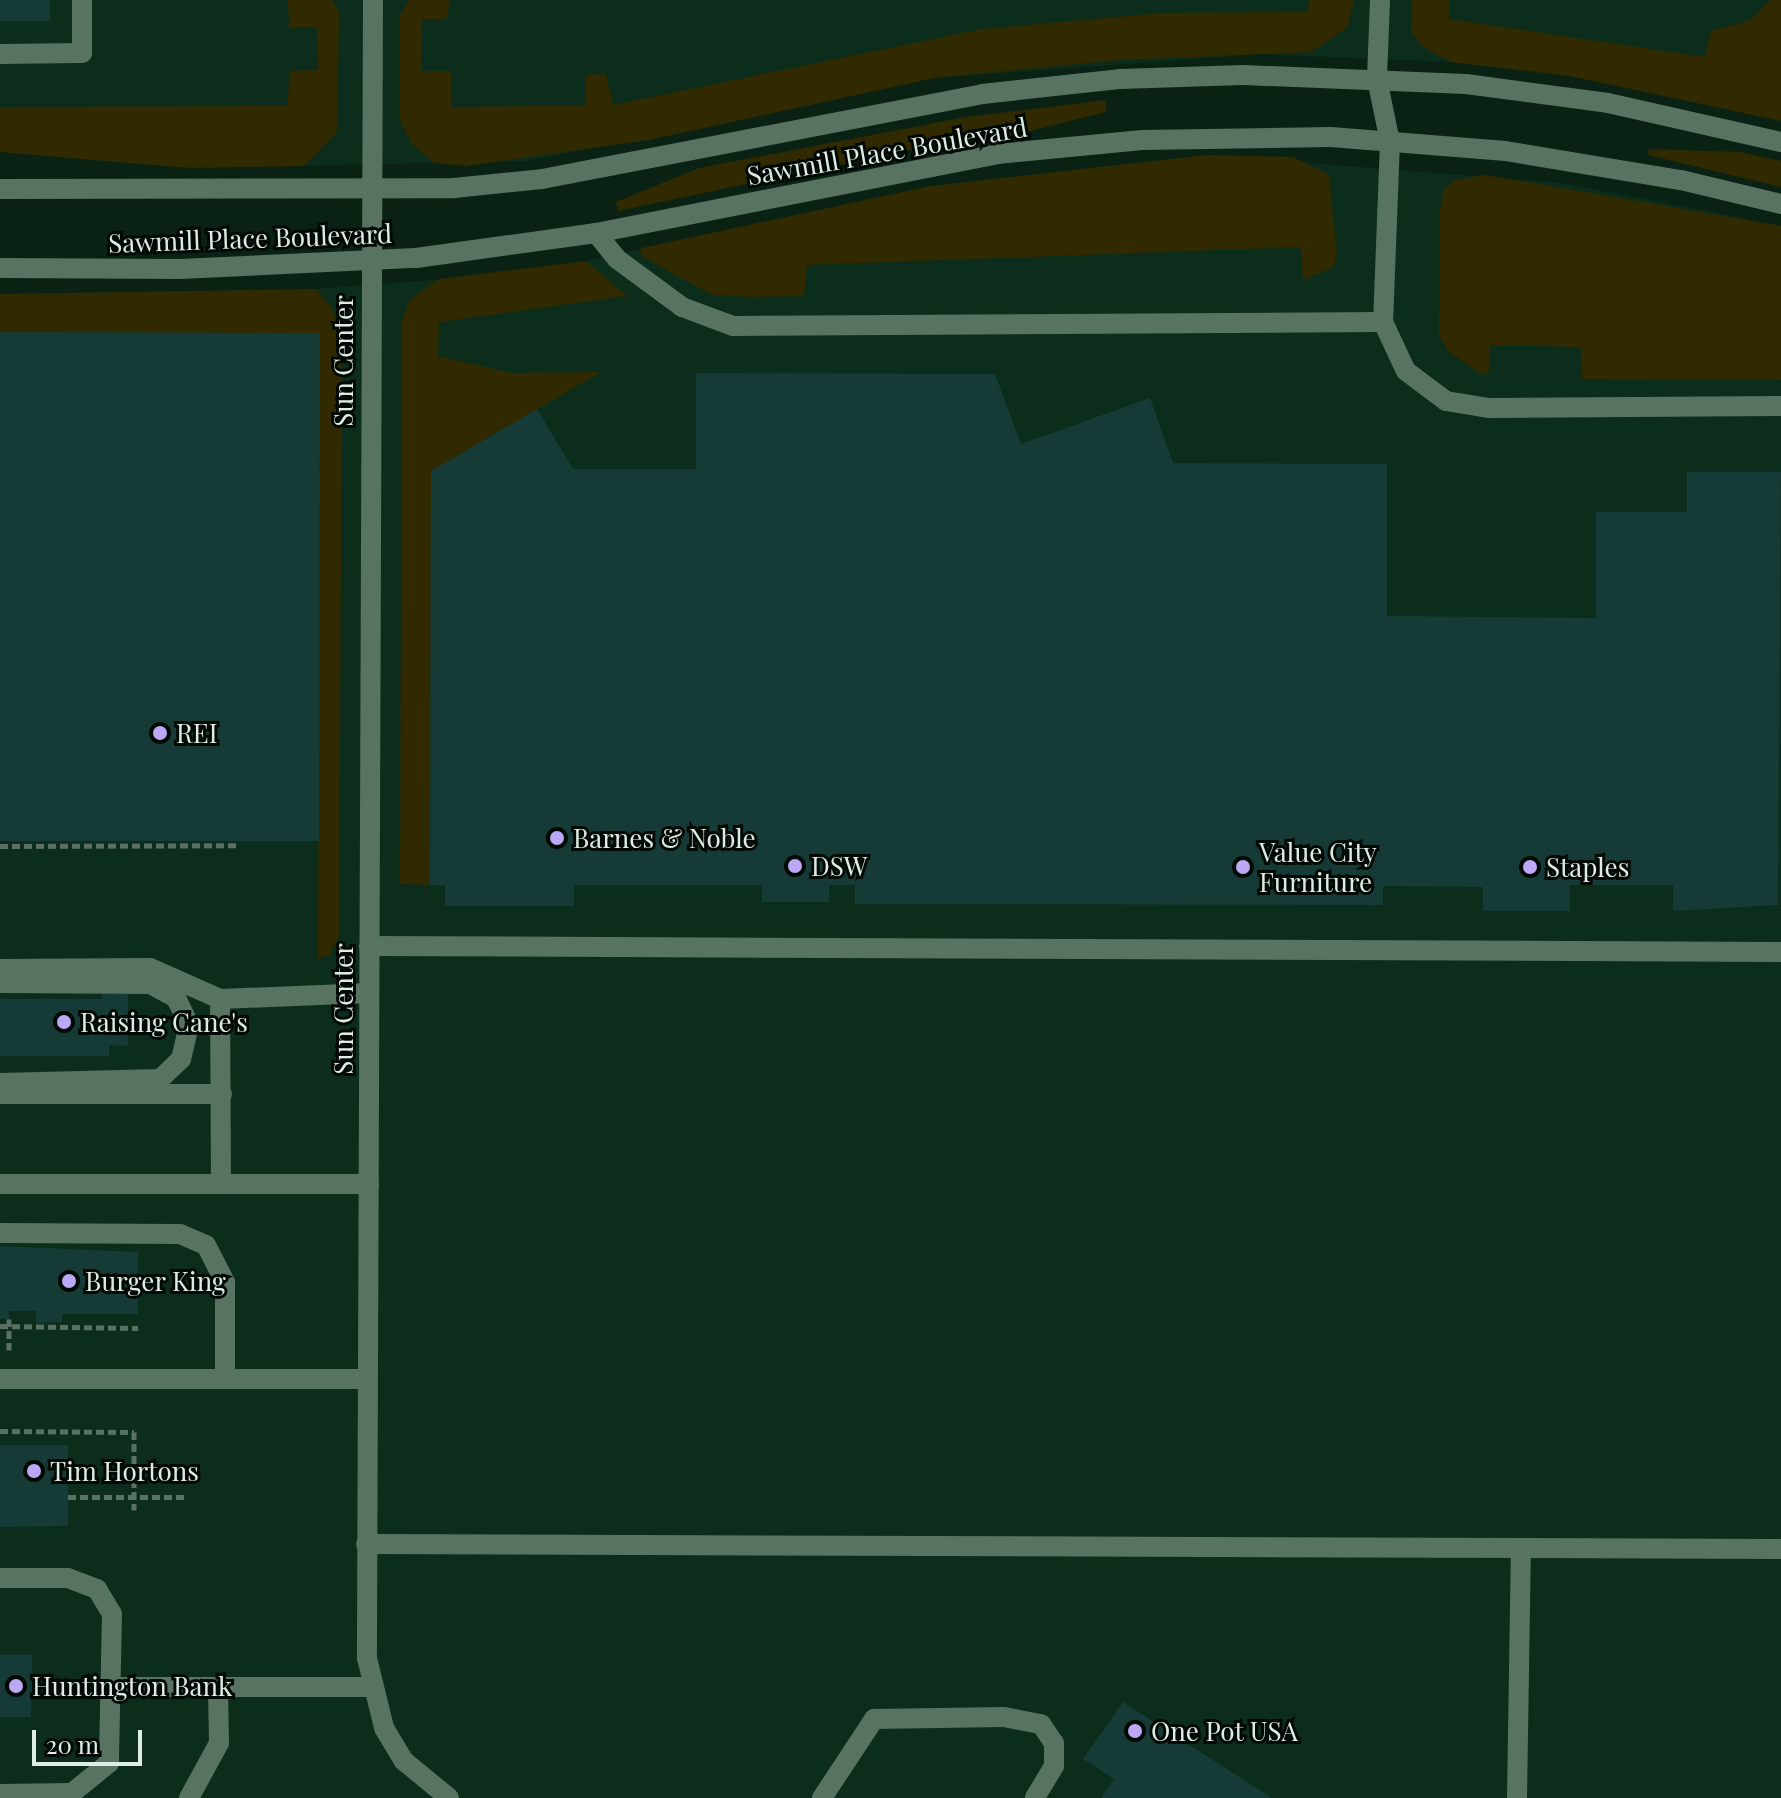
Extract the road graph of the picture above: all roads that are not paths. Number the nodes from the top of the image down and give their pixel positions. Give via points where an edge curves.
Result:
1 (82, 0) edge
2 (373, 0) edge
3 (1380, 0) edge
4 (0, 54) edge
5 (1377, 79) junction
6 (1390, 142) junction
7 (1781, 142) edge
8 (0, 189) edge
9 (370, 191) junction
10 (1781, 204) edge
11 (596, 233) junction
12 (370, 262) junction
13 (0, 268) edge
14 (1383, 322) junction
15 (1781, 406) edge
16 (369, 946) junction
17 (1781, 952) edge
18 (0, 969) edge
19 (0, 983) edge
20 (369, 993) junction
21 (220, 999) junction
22 (0, 1083) edge
23 (0, 1094) edge
24 (222, 1094) junction
25 (0, 1184) edge
26 (221, 1184) junction
27 (369, 1184) junction
28 (0, 1233) edge
29 (0, 1379) edge
30 (225, 1379) junction
31 (367, 1379) junction
32 (366, 1544) junction
33 (1781, 1549) edge
34 (1521, 1552) junction
35 (0, 1578) edge
36 (112, 1687) junction
37 (218, 1687) junction
38 (371, 1687) junction
39 (0, 1794) edge
40 (189, 1798) edge
41 (449, 1798) edge
42 (822, 1798) edge
43 (1035, 1798) edge
44 (1517, 1798) edge

1 - 4 street via 82,53
2 - 9 street, Sun Center
3 - 5 street
5 - 6 street
5 - 7 street, Sawmill Place Boulevard via 1608,103
5 - 9 street, Sawmill Place Boulevard via 1121,79 982,94 542,179
6 - 10 street, Sawmill Place Boulevard via 1505,151 1681,180
6 - 11 street, Sawmill Place Boulevard via 1142,140 997,154
6 - 14 street
8 - 9 street, Sawmill Place Boulevard
9 - 12 street, Sun Center
11 - 12 street, Sawmill Place Boulevard
11 - 14 street via 617,259 682,307 733,326
12 - 13 street, Sawmill Place Boulevard
12 - 16 street, Sun Center
14 - 15 street via 1406,371 1446,401 1468,406
16 - 17 street
16 - 20 street, Sun Center
18 - 21 street via 150,968
19 - 22 street via 150,984 176,998 189,1025 181,1059 160,1079
20 - 21 street
20 - 27 street, Sun Center
21 - 24 street
23 - 24 street
24 - 26 street
25 - 26 street
26 - 27 street
27 - 31 street, Sun Center
28 - 30 street via 180,1234 206,1245 225,1282
29 - 30 street
30 - 31 street
31 - 32 street, Sun Center
32 - 34 street
32 - 38 street, Sun Center
33 - 34 street
34 - 44 street
35 - 36 street via 68,1578 97,1589 112,1614
36 - 37 street
36 - 39 street via 109,1763 95,1780 72,1793
37 - 38 street
37 - 40 street via 219,1743
38 - 41 street, Sun Center via 404,1761
42 - 43 street via 874,1719 1004,1717 1041,1724 1054,1743 1054,1766

